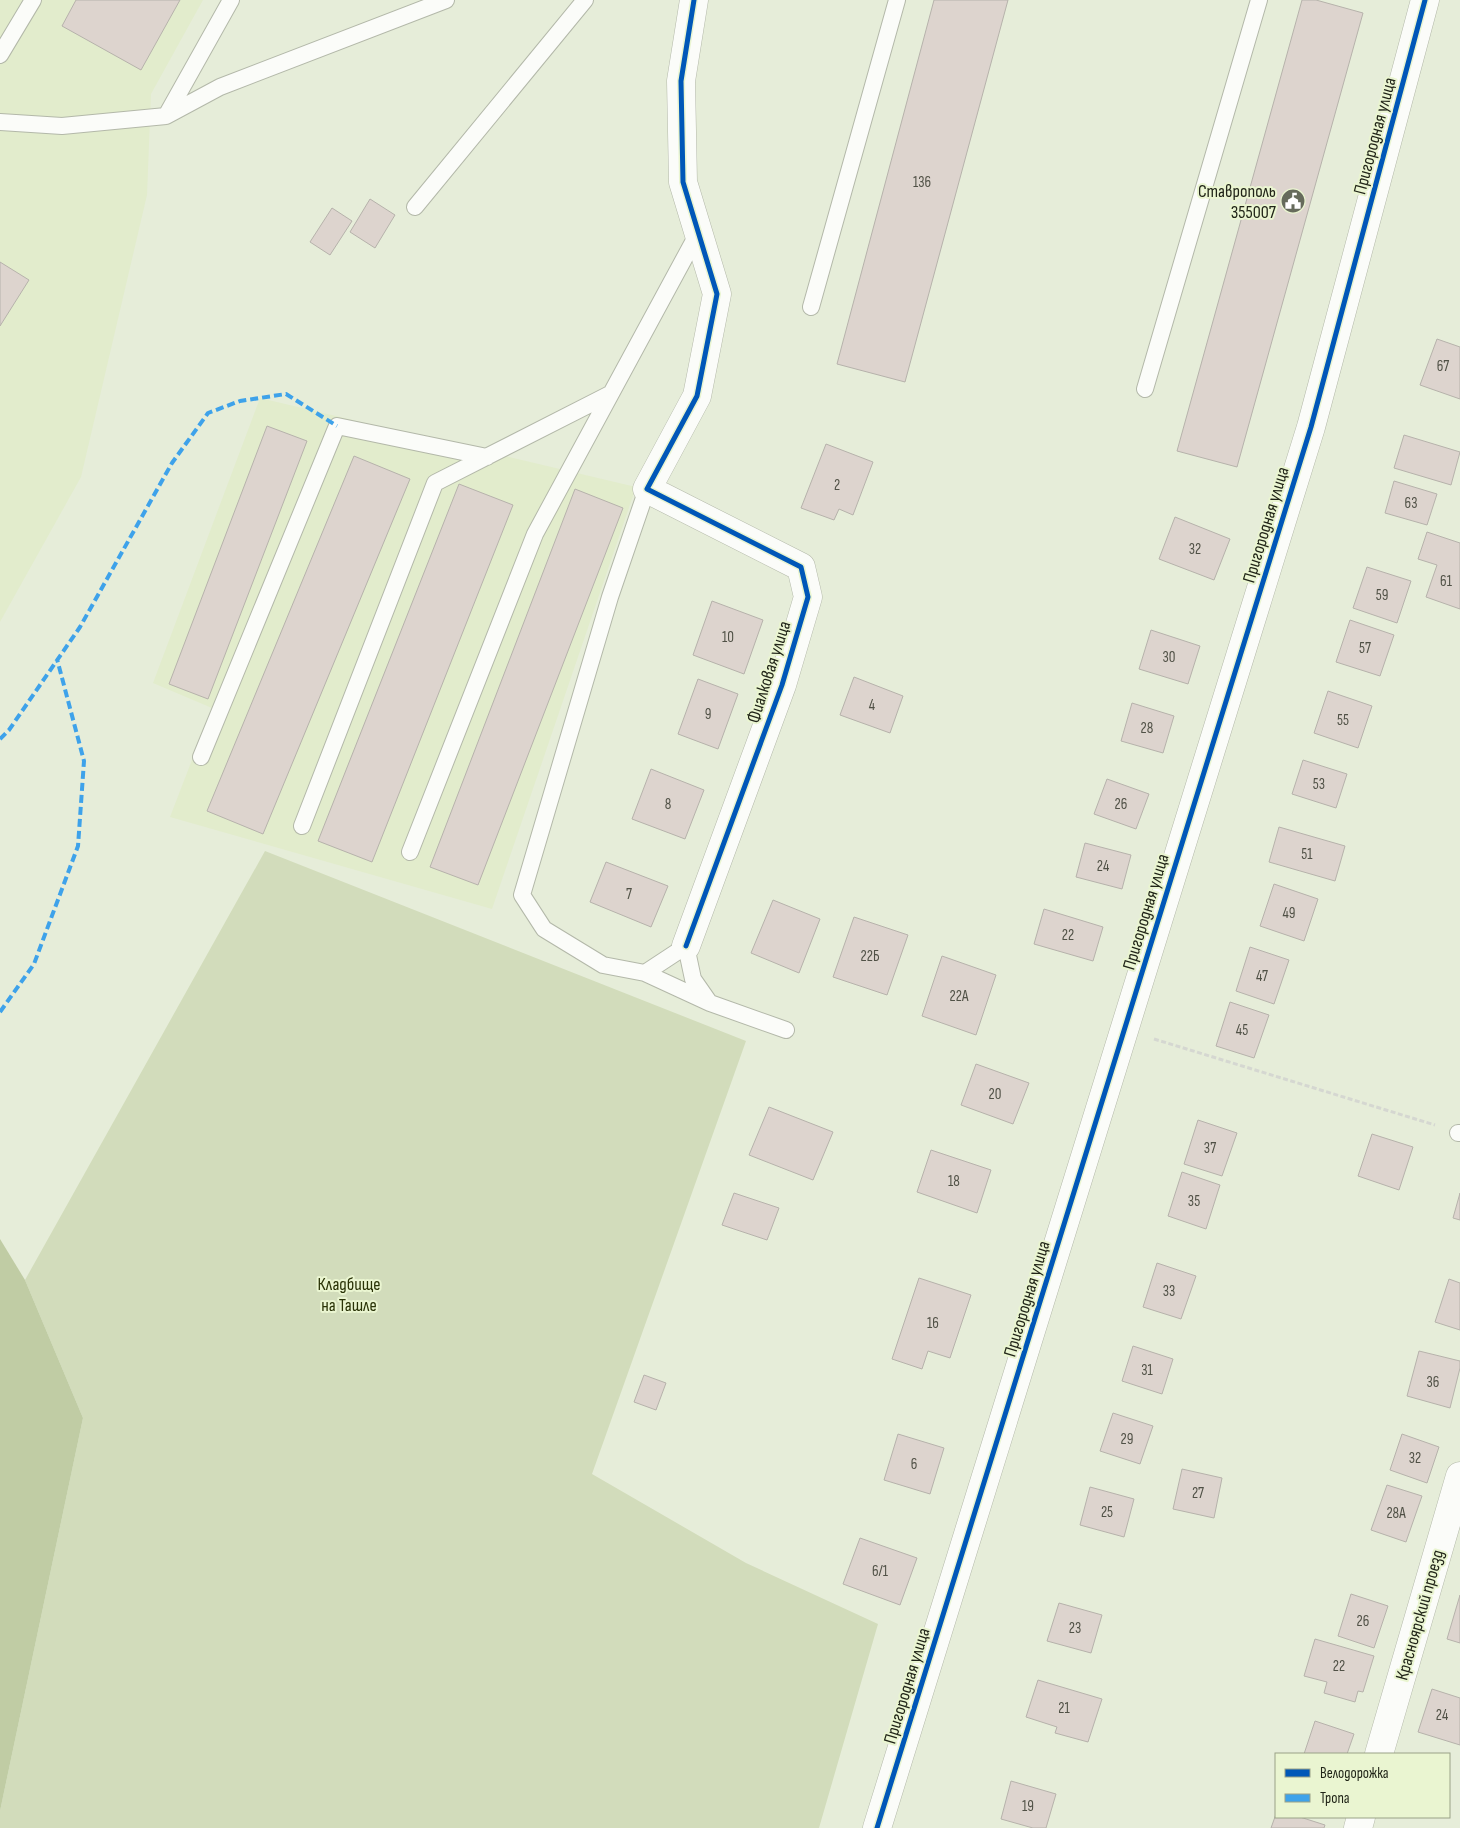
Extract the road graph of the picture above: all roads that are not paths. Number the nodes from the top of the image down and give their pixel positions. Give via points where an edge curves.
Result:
1 (33, 0) edge
2 (231, 0) edge
3 (446, 0) edge
4 (585, 0) edge
5 (694, 0) edge
6 (897, 0) edge
7 (1260, 0) edge
8 (1425, 0) edge
9 (0, 55) edge
10 (166, 116) junction
11 (0, 122) edge
12 (415, 207) dead end
13 (698, 233) junction
14 (811, 307) dead end
15 (1145, 389) dead end
16 (610, 394) junction
17 (488, 456) junction
18 (646, 489) junction
19 (201, 757) dead end
20 (302, 826) dead end
21 (410, 852) dead end
22 (686, 946) junction
23 (645, 972) junction
24 (710, 1003) junction
25 (786, 1030) dead end
26 (1460, 1476) edge
27 (1379, 1753) edge
28 (877, 1828) edge

1 - 9 lane
2 - 10 lane
3 - 10 lane via 220,87
4 - 12 lane
5 - 13 street via 680,81 683,182
6 - 14 lane
7 - 15 lane
8 - 28 street, Пригородная улица via 1311,427
10 - 11 lane via 62,126
13 - 16 lane
13 - 18 street via 717,294 697,396
16 - 17 lane
16 - 21 lane via 534,534
17 - 19 lane via 337,426
17 - 20 lane via 435,483
18 - 22 street, Фиалковая улица via 801,567 808,597 782,685
18 - 23 lane via 610,597 522,895 544,929 603,965
22 - 23 lane
22 - 24 lane via 693,979
23 - 24 lane
24 - 25 lane
26 - 27 street, Красноярский проезд

